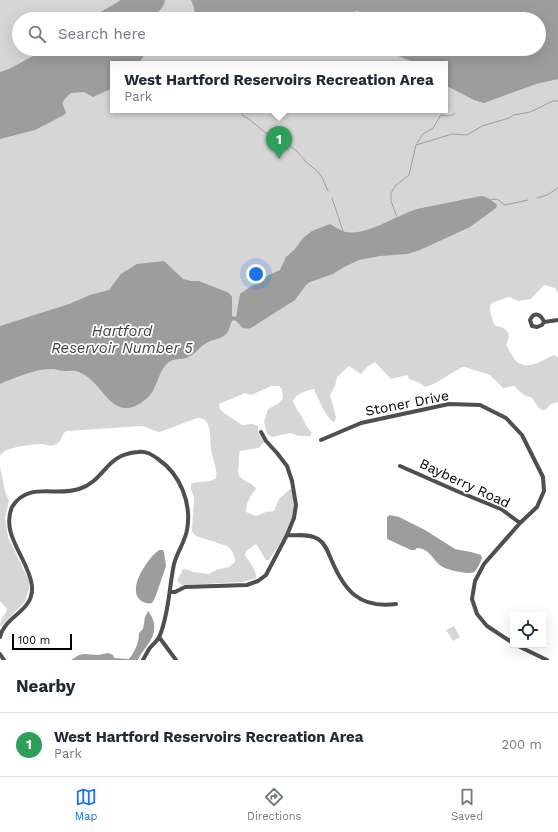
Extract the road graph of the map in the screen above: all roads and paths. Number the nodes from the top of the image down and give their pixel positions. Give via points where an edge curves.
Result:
1 (558, 320) edge
2 (544, 322) dead end
3 (261, 432) dead end
4 (321, 440) dead end
5 (400, 466) dead end
6 (520, 523) junction
7 (287, 535) junction
8 (170, 592) junction
9 (396, 604) dead end
10 (0, 637) edge
11 (159, 637) junction
12 (510, 641) edge
13 (522, 648) edge
14 (0, 654) edge
15 (4, 660) edge
16 (143, 660) edge
17 (176, 660) edge
18 (547, 660) edge

1 - 2 street
3 - 7 street via 287,466 292,481 296,505
4 - 6 street, Stoner Drive via 361,423 388,417 449,404 480,405 506,418 522,435 543,477 544,491 537,507
5 - 6 street, Bayberry Road via 501,509
6 - 12 street, Stoner Drive via 484,564 475,580 472,599 477,614 487,626
7 - 8 street via 266,575 258,581 247,585 185,587
7 - 9 street via 312,536 320,540 342,581 359,598 372,604
8 - 10 street via 175,562 187,530 184,492 176,476 150,453 123,454 112,461 92,483 66,491 30,492 12,507 7,522 10,535 30,575 32,589 29,602 7,624
8 - 11 street via 165,621
11 - 16 street
11 - 17 street
13 - 18 street
14 - 15 street

